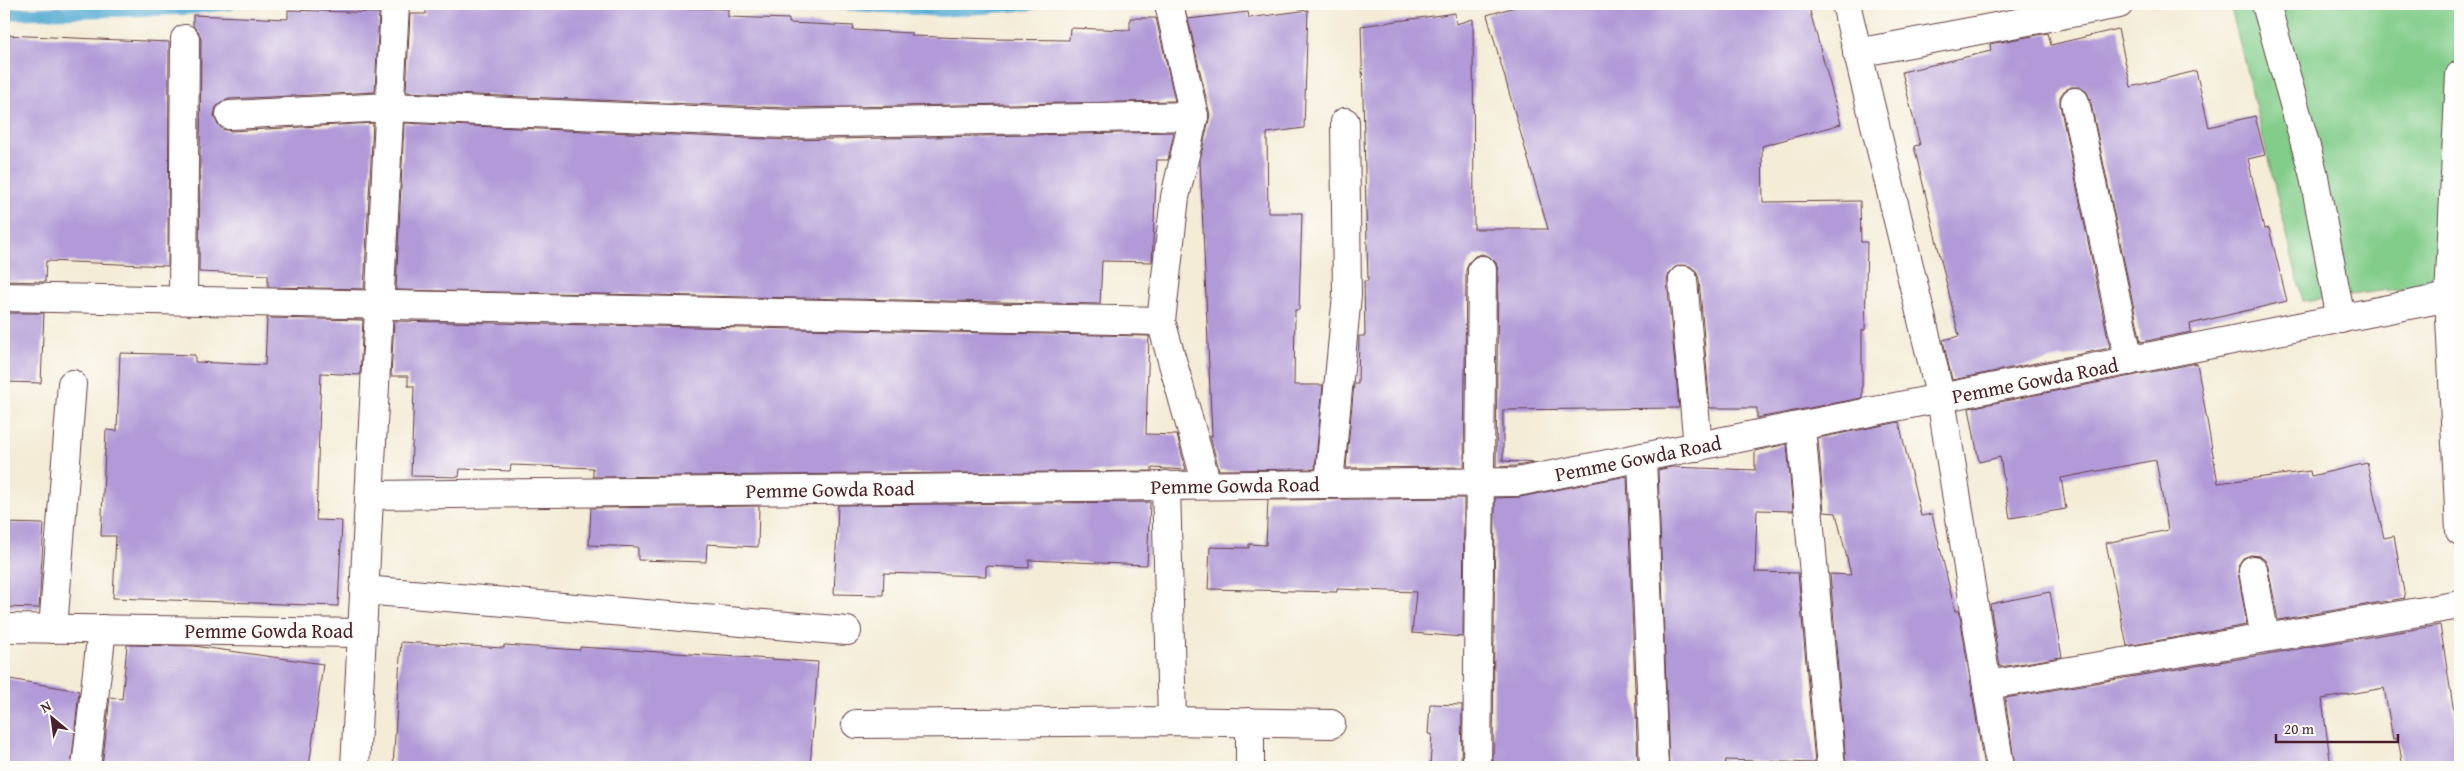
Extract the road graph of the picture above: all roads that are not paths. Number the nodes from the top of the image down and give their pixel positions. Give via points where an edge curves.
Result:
1 (395, 4) edge
2 (1846, 4) edge
3 (2119, 4) edge
4 (2266, 4) edge
5 (1170, 8) edge
6 (185, 39) dead end
7 (1857, 52) junction
8 (2460, 76) edge
9 (2076, 102) dead end
10 (390, 107) junction
11 (230, 115) dead end
12 (1194, 116) junction
13 (1345, 122) dead end
14 (1482, 270) dead end
15 (1683, 280) dead end
16 (4, 297) edge
17 (2449, 297) junction
18 (183, 300) junction
19 (379, 304) junction
20 (2341, 318) junction
21 (1161, 321) junction
22 (2128, 362) junction
23 (72, 384) dead end
24 (1941, 399) junction
25 (2458, 421) edge
26 (1802, 427) junction
27 (1698, 447) junction
28 (1642, 457) junction
29 (1479, 482) junction
30 (1329, 484) junction
31 (1166, 485) junction
32 (1207, 485) junction
33 (370, 495) junction
34 (2460, 531) edge
35 (2253, 570) dead end
36 (364, 590) junction
37 (2460, 605) edge
38 (4, 628) edge
39 (53, 629) junction
40 (102, 629) junction
41 (847, 631) dead end
42 (362, 633) junction
43 (2265, 638) junction
44 (1988, 685) junction
45 (1172, 721) junction
46 (1250, 722) junction
47 (856, 724) dead end
48 (1331, 724) dead end
49 (86, 767) edge
50 (355, 767) edge
51 (1250, 767) edge
52 (1477, 767) edge
53 (1654, 767) edge
54 (1831, 767) edge
55 (2000, 767) edge

1 - 10 street
2 - 7 street
3 - 7 street
4 - 20 street via 2313,172
5 - 12 street
6 - 18 street
7 - 24 street
8 - 17 street
9 - 22 street
10 - 11 street
10 - 12 street via 788,124
10 - 19 street
12 - 21 street via 1175,197
13 - 30 street via 1346,295
14 - 29 street
15 - 27 street
16 - 18 street
17 - 20 street, Pemme Gowda Road
17 - 25 street
18 - 19 street
19 - 21 street
19 - 33 street
20 - 22 street, Pemme Gowda Road
21 - 32 street
22 - 24 street, Pemme Gowda Road
23 - 39 street
24 - 26 street, Pemme Gowda Road
24 - 44 street
25 - 34 street
26 - 27 street, Pemme Gowda Road
26 - 54 street
27 - 28 street, Pemme Gowda Road
28 - 29 street, Pemme Gowda Road via 1517,482
28 - 53 street
29 - 30 street, Pemme Gowda Road
29 - 52 street
30 - 32 street, Pemme Gowda Road
31 - 32 street, Pemme Gowda Road
31 - 33 street, Pemme Gowda Road
31 - 45 street
33 - 36 street, Pemme Gowda Road
35 - 43 street
36 - 41 street
36 - 42 street, Pemme Gowda Road
37 - 43 street
38 - 39 street, Pemme Gowda Road
39 - 40 street, Pemme Gowda Road
40 - 42 street, Pemme Gowda Road
40 - 49 street
42 - 50 street
43 - 44 street
44 - 55 street
45 - 46 street
45 - 47 street
46 - 48 street
46 - 51 street

